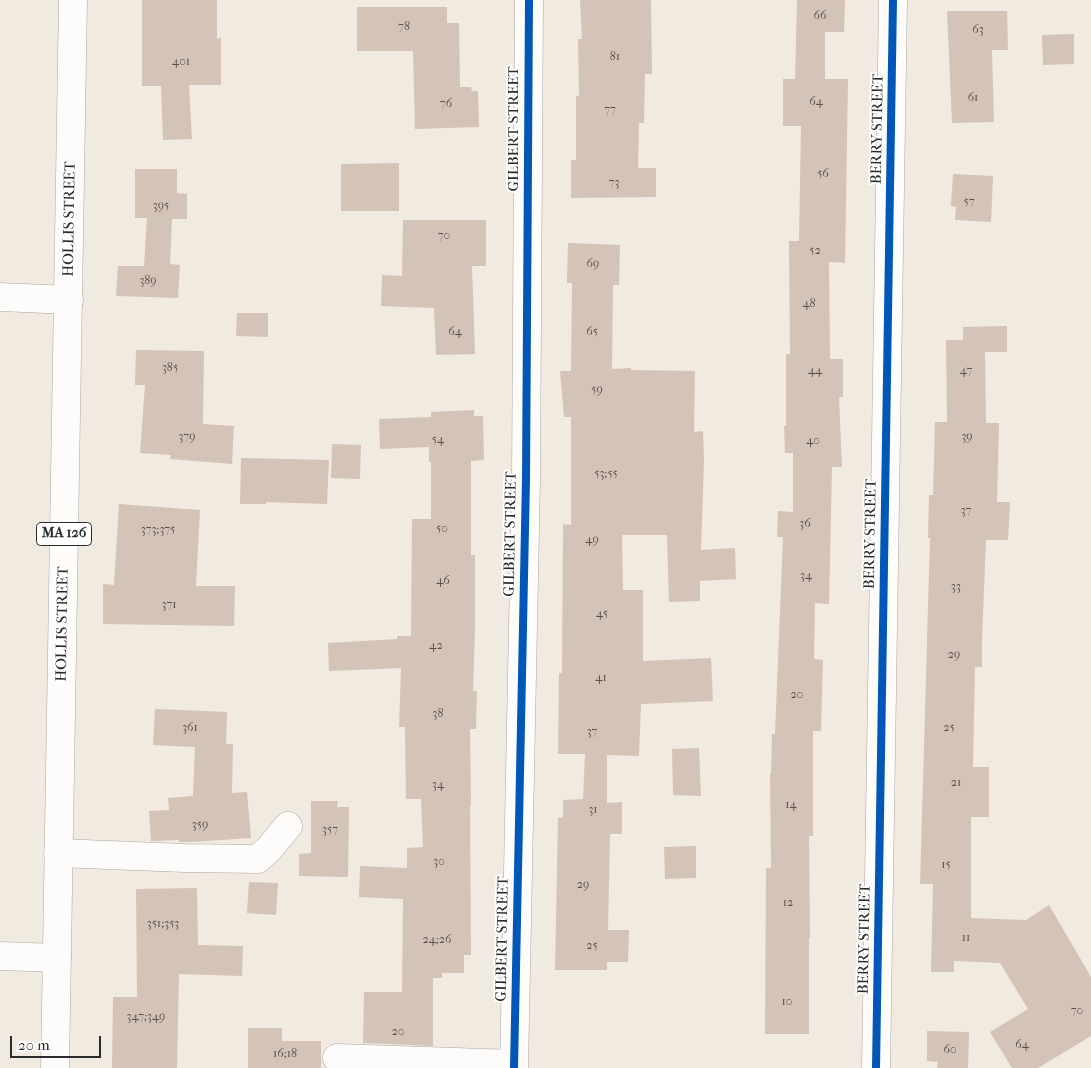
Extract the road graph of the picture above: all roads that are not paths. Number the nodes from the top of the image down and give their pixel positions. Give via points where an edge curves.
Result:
1 (73, 0) edge
2 (529, 0) edge
3 (894, 0) edge
4 (0, 298) edge
5 (69, 300) junction
6 (288, 826) dead end
7 (58, 853) junction
8 (0, 956) edge
9 (57, 958) junction
10 (338, 1058) dead end
11 (514, 1066) edge
12 (55, 1068) edge
13 (876, 1068) edge

1 - 5 street, HOLLIS STREET / MA 126
2 - 11 street, GILBERT STREET via 526,479
3 - 13 street, BERRY STREET
4 - 5 street
5 - 7 street, HOLLIS STREET / MA 126
6 - 7 street via 258,859
7 - 9 street, HOLLIS STREET / MA 126
8 - 9 street
9 - 12 street, HOLLIS STREET / MA 126
10 - 11 street

